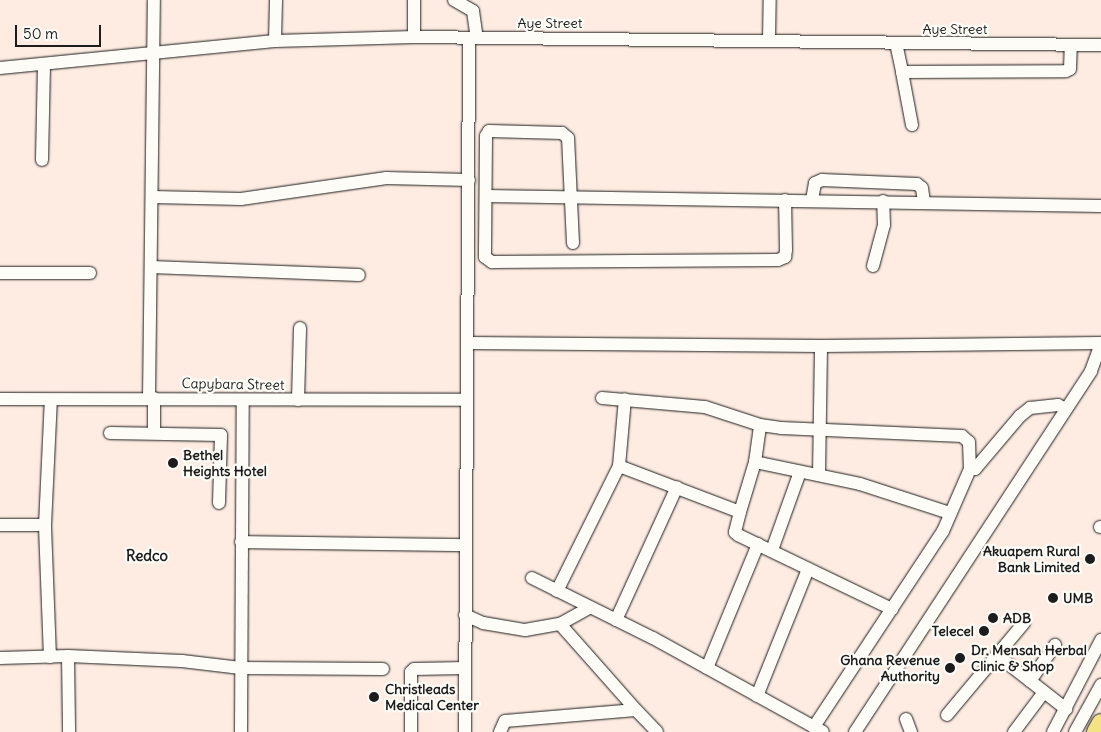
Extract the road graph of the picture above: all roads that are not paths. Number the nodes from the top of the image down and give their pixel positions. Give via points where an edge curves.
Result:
1 (154, 0) edge
2 (276, 0) edge
3 (414, 0) edge
4 (454, 0) edge
5 (770, 0) edge
6 (414, 37) junction
7 (473, 38) junction
8 (770, 39) junction
9 (275, 41) junction
10 (896, 43) junction
11 (1071, 45) junction
12 (1101, 45) edge
13 (154, 54) junction
14 (44, 65) junction
15 (0, 68) edge
16 (902, 72) junction
17 (912, 125) dead end
18 (42, 160) dead end
19 (469, 180) junction
20 (878, 182) junction
21 (486, 196) junction
22 (152, 197) junction
23 (572, 198) junction
24 (784, 200) junction
25 (812, 200) junction
26 (880, 201) junction
27 (924, 202) junction
28 (1101, 206) edge
29 (573, 243) dead end
30 (873, 266) dead end
31 (151, 267) junction
32 (0, 273) edge
33 (90, 273) dead end
34 (359, 275) dead end
35 (300, 328) dead end
36 (469, 343) junction
37 (1101, 343) edge
38 (821, 346) junction
39 (1096, 375) edge
40 (152, 398) junction
41 (602, 398) dead end
42 (0, 399) edge
43 (625, 399) junction
44 (51, 400) junction
45 (243, 400) junction
46 (298, 400) junction
47 (465, 400) junction
48 (1066, 409) junction
49 (760, 425) junction
50 (819, 430) junction
51 (110, 432) dead end
52 (154, 433) junction
53 (756, 462) junction
54 (619, 466) junction
55 (970, 469) junction
56 (800, 472) junction
57 (819, 475) junction
58 (677, 487) junction
59 (220, 503) dead end
60 (740, 512) junction
61 (950, 513) junction
62 (0, 525) edge
63 (45, 525) junction
64 (241, 542) junction
65 (758, 544) junction
66 (465, 545) junction
67 (772, 550) junction
68 (808, 569) junction
69 (532, 578) dead end
70 (556, 591) junction
71 (589, 608) junction
72 (892, 609) junction
73 (465, 615) junction
74 (616, 620) junction
75 (1024, 623) dead end
76 (560, 624) junction
77 (1101, 640) edge
78 (1055, 645) dead end
79 (998, 655) junction
80 (68, 656) junction
81 (50, 657) junction
82 (0, 658) edge
83 (241, 668) junction
84 (465, 668) junction
85 (707, 668) junction
86 (383, 669) dead end
87 (1030, 681) junction
88 (1101, 685) edge
89 (1044, 692) junction
90 (757, 696) junction
91 (1066, 709) junction
92 (636, 710) junction
93 (947, 715) dead end
94 (906, 719) dead end
95 (1101, 723) edge
96 (814, 729) edge
97 (69, 732) edge
98 (242, 732) edge
99 (411, 732) edge
100 (465, 732) edge
101 (500, 732) edge
102 (657, 732) edge
103 (855, 732) edge
104 (911, 732) edge
105 (1014, 732) edge
106 (1053, 732) edge
107 (1075, 732) edge
108 (1096, 732) edge

1 - 13 street
2 - 9 street
3 - 6 street
4 - 7 street via 472,11
5 - 8 street
6 - 7 street, Aye Street
6 - 9 street, Aye Street
7 - 8 street, Aye Street
7 - 19 street
8 - 10 street, Aye Street
9 - 13 street, Aye Street
10 - 11 street, Aye Street
10 - 16 street
11 - 12 street, Aye Street
11 - 16 street via 1070,70 1066,71
13 - 14 street, Aye Street
13 - 22 street
14 - 15 street, Aye Street
14 - 18 street
16 - 17 street
19 - 22 street via 386,178 240,199
19 - 36 street
20 - 25 street via 822,180 815,183
20 - 26 street
20 - 27 street via 916,184 922,188
21 - 23 street
21 - 23 street via 486,136 489,131 562,133 568,138
21 - 24 street via 485,258 492,262 778,260 785,257 786,250
22 - 31 street
23 - 24 street
23 - 29 street
24 - 25 street
25 - 26 street
26 - 27 street
26 - 30 street via 884,225
27 - 28 street
31 - 34 street
31 - 40 street
32 - 33 street
35 - 46 street
36 - 38 street
36 - 47 street
37 - 38 street
37 - 39 street
38 - 50 street
39 - 48 street
40 - 44 street, Capybara Street
40 - 45 street, Capybara Street
40 - 52 street
41 - 43 street
42 - 44 street, Capybara Street
43 - 49 street via 705,406
43 - 54 street
44 - 63 street
45 - 46 street, Capybara Street
45 - 64 street
46 - 47 street, Capybara Street
47 - 66 street
48 - 55 street via 1058,405 1030,408 975,469
48 - 103 street
49 - 50 street
49 - 53 street
50 - 55 street via 962,436 969,442
50 - 57 street
51 - 52 street
52 - 59 street via 221,435
53 - 56 street
53 - 60 street
54 - 58 street
54 - 70 street
55 - 61 street
56 - 57 street
56 - 67 street
57 - 61 street via 860,484
58 - 60 street
58 - 74 street
60 - 65 street via 735,532
61 - 72 street via 943,531
62 - 63 street
63 - 81 street
64 - 66 street
64 - 83 street
65 - 67 street
65 - 85 street
66 - 73 street
67 - 68 street
68 - 72 street
68 - 90 street
69 - 70 street
70 - 71 street
71 - 74 street
71 - 76 street
72 - 96 street
73 - 76 street via 483,623 525,630
73 - 84 street
74 - 85 street
75 - 79 street
76 - 92 street
77 - 91 street
78 - 87 street
79 - 87 street
79 - 93 street
80 - 81 street
80 - 83 street via 182,661
80 - 97 street
81 - 82 street
83 - 86 street
83 - 98 street
84 - 99 street via 414,669 411,672
84 - 100 street
85 - 90 street
87 - 89 street
88 - 107 street
89 - 91 street
89 - 105 street
90 - 96 street
91 - 106 street
92 - 101 street via 505,721
92 - 102 street
94 - 104 street
95 - 108 highway

